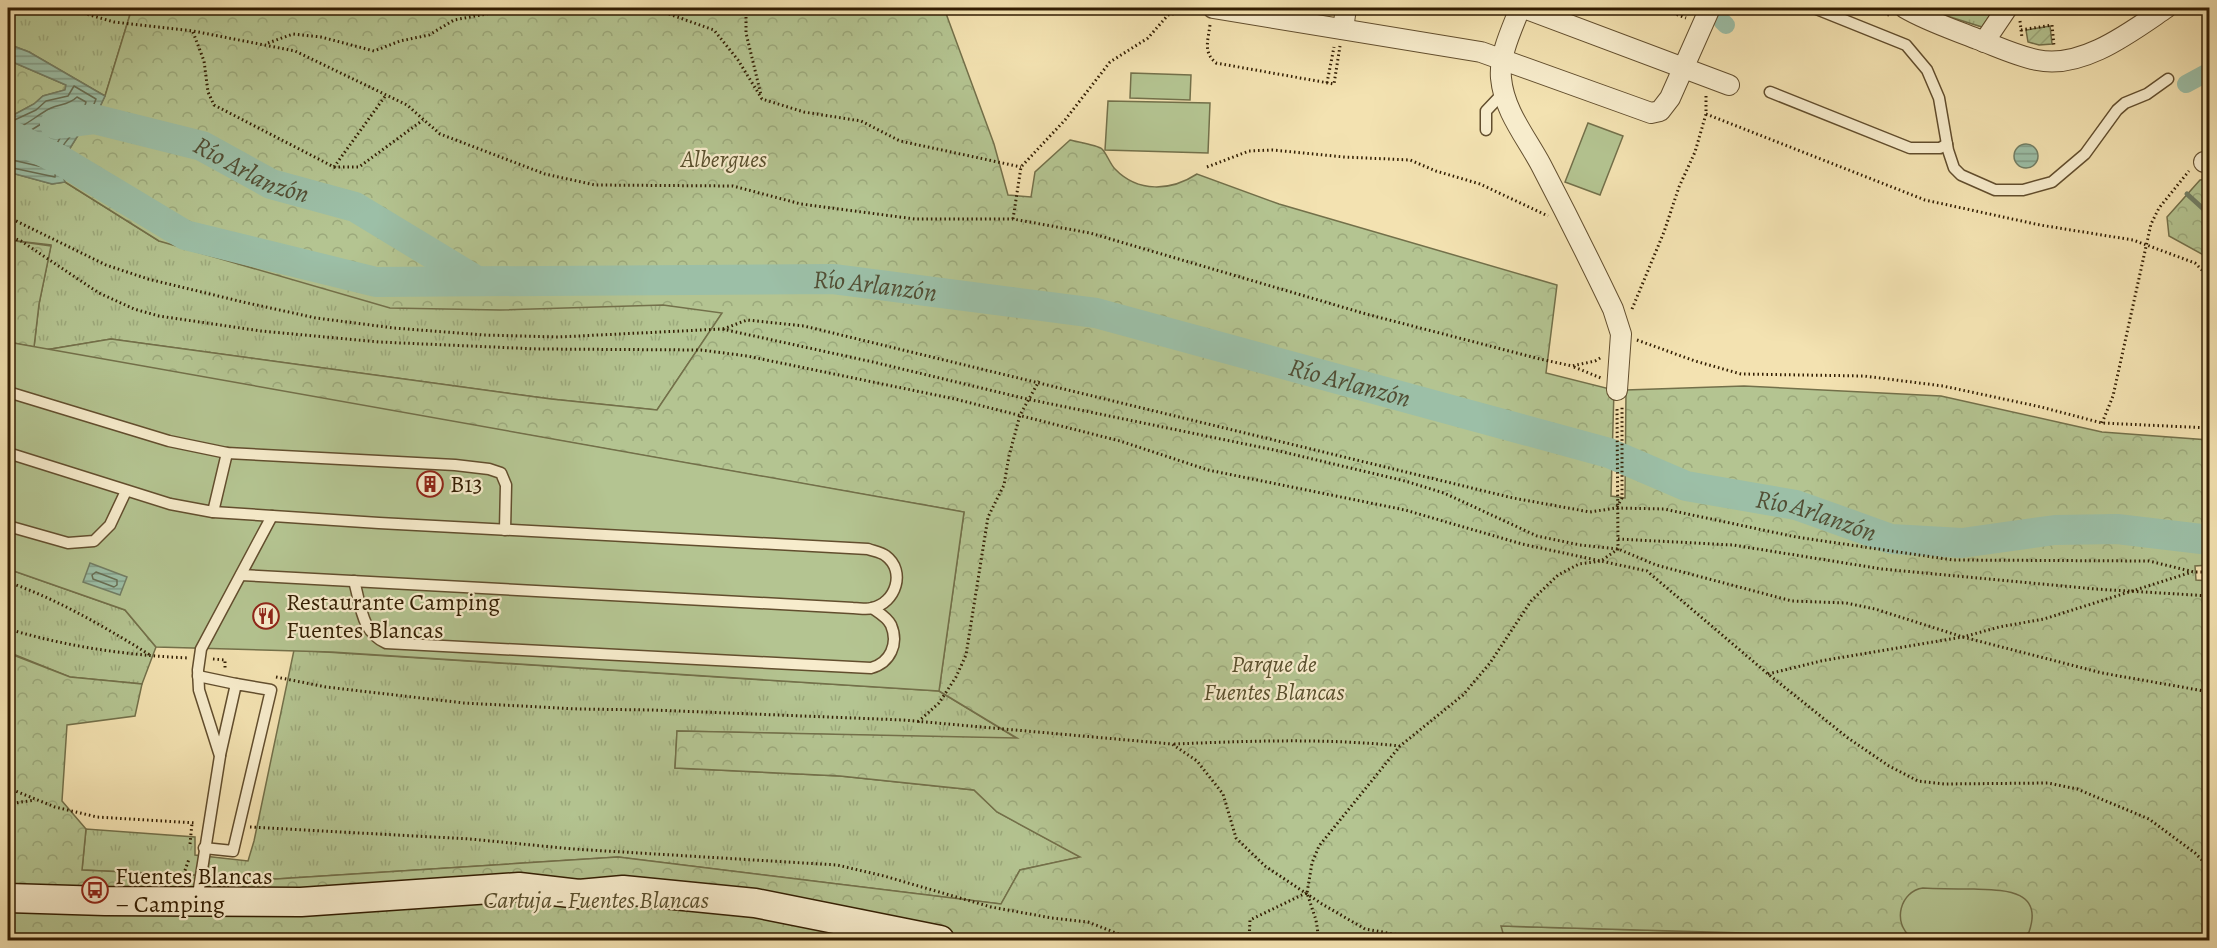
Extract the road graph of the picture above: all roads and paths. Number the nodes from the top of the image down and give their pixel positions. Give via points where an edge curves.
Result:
1 (66, 8) edge
2 (518, 8) edge
3 (652, 8) edge
4 (746, 8) edge
5 (1213, 8) edge
6 (1346, 8) edge
7 (1520, 8) edge
8 (1524, 8) edge
9 (1660, 8) edge
10 (1814, 8) edge
11 (1907, 8) edge
12 (1976, 8) edge
13 (2166, 8) edge
14 (2013, 10) edge
15 (1983, 12) dead end
16 (1703, 14) edge
17 (1343, 29) junction
18 (2021, 30) junction
19 (193, 31) junction
20 (1984, 42) junction
21 (265, 44) junction
22 (2023, 44) dead end
23 (2055, 51) dead end
24 (1502, 58) junction
25 (1683, 68) junction
26 (2168, 79) dead end
27 (2210, 80) edge
28 (1720, 82) joint
29 (2203, 85) dead end
30 (1504, 92) junction
31 (1770, 92) dead end
32 (386, 95) junction
33 (762, 99) junction
34 (1706, 114) junction
35 (423, 120) junction
36 (1486, 130) dead end
37 (1947, 144) junction
38 (2207, 162) edge
39 (334, 167) junction
40 (1021, 167) junction
41 (1207, 167) dead end
42 (8, 217) edge
43 (1013, 219) junction
44 (1574, 229) junction
45 (8, 236) edge
46 (2146, 244) junction
47 (2210, 278) edge
48 (722, 329) junction
49 (1621, 334) junction
50 (1572, 366) junction
51 (1039, 381) junction
52 (1617, 388) junction
53 (8, 392) edge
54 (1027, 399) junction
55 (1020, 415) junction
56 (2102, 423) junction
57 (2210, 428) edge
58 (8, 453) edge
59 (226, 453) junction
60 (126, 491) junction
61 (1616, 508) junction
62 (213, 512) junction
63 (272, 516) junction
64 (8, 526) edge
65 (506, 530) junction
66 (1618, 539) junction
67 (1618, 549) junction
68 (1601, 561) junction
69 (2194, 572) junction
70 (2210, 572) edge
71 (241, 575) junction
72 (354, 581) junction
73 (8, 582) edge
74 (2131, 591) junction
75 (2210, 596) edge
76 (872, 609) junction
77 (8, 629) edge
78 (1964, 637) junction
79 (1768, 674) junction
80 (198, 676) junction
81 (287, 678) dead end
82 (236, 684) junction
83 (2210, 692) edge
84 (918, 722) junction
85 (1172, 744) junction
86 (1400, 746) junction
87 (219, 756) junction
88 (8, 788) edge
89 (36, 800) junction
90 (8, 804) edge
91 (192, 823) junction
92 (208, 824) junction
93 (238, 827) junction
94 (190, 846) dead end
95 (204, 848) junction
96 (189, 858) dead end
97 (2210, 868) edge
98 (1307, 892) junction
99 (186, 893) junction
100 (8, 898) edge
101 (1121, 935) junction
102 (1249, 938) edge
103 (1319, 939) edge
104 (940, 940) edge
105 (1134, 940) edge
106 (1371, 940) edge
107 (1428, 940) edge

1 - 19 path via 114,22
2 - 21 path via 454,20 429,35 374,51 292,34
3 - 33 path via 714,30
4 - 33 path via 746,33
5 - 17 street
5 - 17 path via 1206,48 1216,63 1327,83 1334,84
5 - 40 path via 1168,15 1148,38 1110,62 1065,120
6 - 17 street
7 - 24 street
8 - 25 street
9 - 16 path
10 - 37 lane via 1906,45 1927,70 1937,92
11 - 20 street
12 - 15 path
13 - 20 street via 2113,43 2061,61 2037,60
14 - 18 path
14 - 20 street
16 - 25 street
17 - 24 street via 1481,51
18 - 22 path
18 - 23 path via 2052,25
19 - 21 path
19 - 39 path via 214,105
21 - 32 path via 295,51
24 - 25 street via 1651,113 1660,111 1670,98
24 - 30 street
25 - 28 street
26 - 37 lane via 2125,104 2085,154 2043,185 2005,191 1984,186 1960,175
27 - 29 path
28 - 34 path via 1705,99
30 - 36 lane via 1486,111
30 - 44 street via 1513,118
31 - 37 lane via 1910,148 1940,148
32 - 35 path
32 - 39 path
33 - 40 path via 804,112 861,121 900,141
34 - 46 path via 1925,201
34 - 49 path via 1695,152
35 - 39 path via 359,167
35 - 43 path via 440,134 545,174 595,185 733,186 801,204 915,219
38 - 46 path via 2188,172 2159,208
40 - 43 path
41 - 44 path via 1249,151 1273,150 1410,160 1480,184
42 - 48 path via 106,265 148,279 316,318 495,336
43 - 50 path via 1090,233 1365,314
44 - 49 street
45 - 55 path via 99,293 159,316 379,342 538,350 701,350 866,380
46 - 47 path via 2195,263
46 - 56 path via 2112,396
48 - 51 path via 747,320 804,326
48 - 54 path
49 - 50 path via 1608,352 1595,361
49 - 52 street
49 - 56 path via 1741,374 1864,376 1943,386
50 - 52 path
51 - 54 path
51 - 61 path via 1512,498 1590,512
52 - 61 path via 1622,395 1622,498
53 - 59 lane via 169,441
54 - 55 path
54 - 67 path via 1201,433 1405,481 1444,493 1537,536
55 - 68 path via 1208,470 1405,510 1522,544
55 - 84 path via 1004,485 988,517 966,655 939,703
56 - 57 path
58 - 60 lane
59 - 62 lane
59 - 65 lane via 489,469 501,473 506,485
60 - 62 lane
60 - 64 lane via 110,525 94,541 68,543
61 - 66 path
61 - 69 path via 1664,509 1796,537 1953,560 2149,561
62 - 63 lane
63 - 65 lane
63 - 71 lane
65 - 76 lane via 868,549 886,555 896,570 897,585 889,600
66 - 67 path
66 - 74 path via 1733,545 1882,569
67 - 68 path
67 - 78 path via 1656,565 1762,594 1875,609
68 - 79 path via 1647,571
68 - 86 path via 1579,564 1558,575 1531,601 1463,696
69 - 70 path
69 - 74 path
71 - 72 lane
71 - 80 lane via 201,649
72 - 76 lane
72 - 76 lane via 367,627 375,638 386,643 871,668 890,657 893,639 890,624
73 - 77 path via 109,630 152,656 52,642
74 - 75 path
74 - 78 path via 2044,619
78 - 79 path
78 - 83 path via 2102,673
79 - 97 path via 1848,738 1918,781 2048,783 2077,789 2149,819
80 - 82 lane
80 - 87 lane
81 - 84 path via 326,687 464,703
82 - 87 lane
82 - 93 lane via 271,690
84 - 85 path
85 - 86 path via 1348,741
85 - 98 path via 1197,761 1223,794 1236,838 1265,866
86 - 98 path via 1319,846
87 - 92 lane
88 - 89 path
89 - 90 path
89 - 91 path via 97,818
91 - 92 path
91 - 94 path
92 - 95 lane
93 - 95 lane via 233,851
93 - 101 path via 837,865 992,907 1088,922
95 - 99 lane
96 - 99 path via 182,881
98 - 102 path via 1250,920
98 - 103 path
98 - 107 path via 1365,929
99 - 100 main road
99 - 104 main road via 301,902 519,887 579,894 623,890 755,903
101 - 102 path
101 - 105 path
102 - 103 path
103 - 106 path

